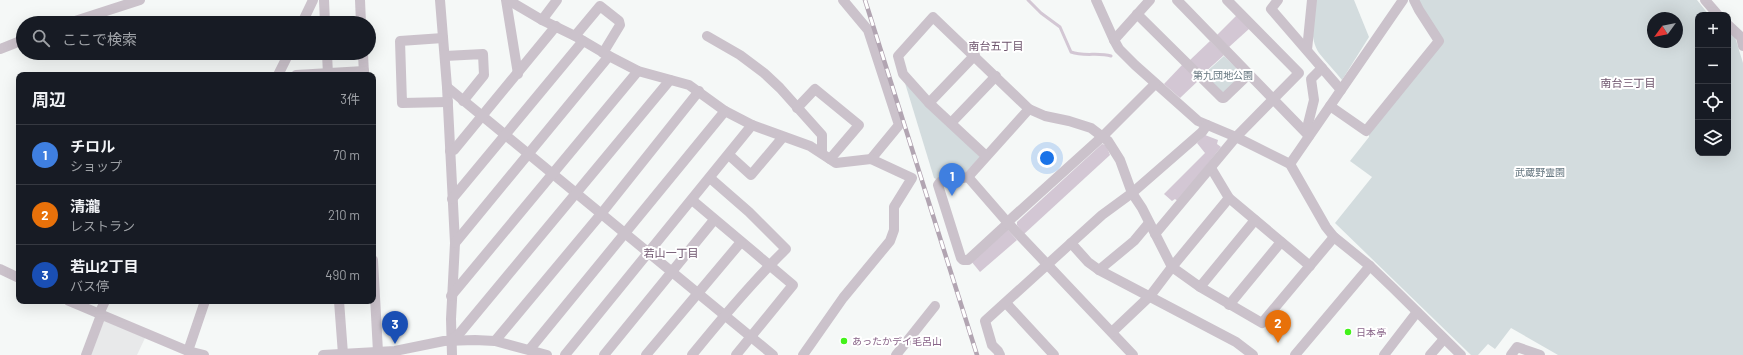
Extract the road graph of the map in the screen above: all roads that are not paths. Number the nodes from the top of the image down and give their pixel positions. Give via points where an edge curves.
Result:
1 (140, 0) edge
2 (313, 0) edge
3 (324, 0) edge
4 (360, 0) edge
5 (440, 0) edge
6 (507, 0) edge
7 (557, 0) edge
8 (843, 0) edge
9 (1150, 0) edge
10 (1177, 0) edge
11 (1227, 0) edge
12 (1278, 0) edge
13 (1312, 0) edge
14 (1403, 0) edge
15 (1414, 0) edge
16 (1705, 0) edge
17 (1100, 2) edge
18 (1715, 12) edge
19 (1137, 14) junction
20 (91, 16) edge
21 (305, 16) edge
22 (325, 16) edge
23 (361, 16) edge
24 (542, 20) junction
25 (556, 26) junction
26 (1731, 28) edge
27 (574, 36) junction
28 (707, 36) dead end
29 (443, 38) junction
30 (1114, 40) junction
31 (1742, 40) edge
32 (583, 41) junction
33 (16, 43) edge
34 (0, 49) edge
35 (1307, 50) junction
36 (606, 55) junction
37 (975, 55) junction
38 (445, 56) junction
39 (286, 60) edge
40 (327, 60) edge
41 (363, 60) edge
42 (1322, 68) junction
43 (638, 70) junction
44 (280, 72) edge
45 (328, 72) edge
46 (364, 72) edge
47 (518, 74) junction
48 (1249, 74) junction
49 (996, 76) junction
50 (670, 80) junction
51 (1155, 84) junction
52 (447, 87) junction
53 (1341, 90) junction
54 (698, 91) junction
55 (1273, 99) junction
56 (463, 101) junction
57 (448, 102) junction
58 (929, 103) junction
59 (1330, 106) junction
60 (797, 108) junction
61 (1029, 109) junction
62 (725, 111) junction
63 (481, 116) junction
64 (951, 123) junction
65 (752, 125) junction
66 (1207, 125) junction
67 (1308, 134) junction
68 (505, 135) junction
69 (1103, 136) junction
70 (783, 137) junction
71 (1236, 137) junction
72 (450, 150) junction
73 (822, 152) junction
74 (528, 154) junction
75 (729, 155) junction
76 (986, 156) junction
77 (830, 159) junction
78 (871, 159) junction
79 (1290, 164) junction
80 (1211, 168) junction
81 (552, 174) junction
82 (968, 177) junction
83 (710, 178) junction
84 (576, 193) junction
85 (1132, 193) junction
86 (1229, 198) junction
87 (452, 199) junction
88 (692, 200) junction
89 (601, 214) junction
90 (714, 220) junction
91 (1255, 220) junction
92 (1008, 223) junction
93 (1149, 223) junction
94 (626, 234) junction
95 (1155, 234) junction
96 (1334, 237) junction
97 (741, 242) junction
98 (1281, 242) junction
99 (455, 243) junction
100 (1071, 243) junction
101 (649, 253) junction
102 (1047, 265) junction
103 (769, 266) junction
104 (1310, 266) junction
105 (1370, 266) junction
106 (1172, 267) junction
107 (0, 268) edge
108 (1099, 270) junction
109 (672, 272) junction
110 (16, 276) edge
111 (1200, 287) junction
112 (698, 293) junction
113 (451, 296) junction
114 (1150, 296) junction
115 (1006, 303) junction
116 (76, 304) edge
117 (104, 304) edge
118 (204, 304) edge
119 (339, 304) edge
120 (375, 304) edge
121 (1229, 304) junction
122 (935, 306) dead end
123 (1417, 312) junction
124 (100, 315) junction
125 (724, 316) junction
126 (1112, 332) junction
127 (751, 337) junction
128 (1444, 339) junction
129 (451, 340) junction
130 (495, 341) junction
131 (530, 349) junction
132 (188, 351) junction
133 (378, 352) junction
134 (343, 354) edge
135 (363, 354) edge
136 (86, 355) edge
137 (204, 355) edge
138 (323, 355) edge
139 (452, 355) edge
140 (548, 355) edge
141 (565, 355) edge
142 (604, 355) edge
143 (646, 355) edge
144 (692, 355) edge
145 (736, 355) edge
146 (773, 355) edge
147 (803, 355) edge
148 (896, 355) edge
149 (1000, 355) edge
150 (1054, 355) edge
151 (1133, 355) edge
152 (1253, 355) edge
153 (1295, 355) edge
154 (1384, 355) edge
155 (1430, 355) edge
156 (1461, 355) edge
157 (1511, 355) edge
158 (1540, 355) edge

1 - 20 street
2 - 21 street
3 - 22 street
4 - 23 street
5 - 29 street
6 - 24 street
6 - 47 street
7 - 24 street
8 - 78 street via 868,30 899,125
9 - 19 street
10 - 48 street
11 - 55 street via 1299,73
12 - 35 street via 1271,9
13 - 35 street
14 - 53 street
15 - 59 street via 1438,41 1366,131
16 - 18 street
17 - 30 street
19 - 30 street
19 - 48 street via 1222,98
24 - 25 street
25 - 27 street
25 - 47 street
26 - 31 street
27 - 32 street
27 - 36 street via 600,6 619,21 620,25
28 - 60 street via 740,55 764,73
29 - 38 street
29 - 57 street via 400,41 402,103
30 - 51 street via 1119,49
32 - 36 street
32 - 68 street
33 - 34 street
35 - 42 street
36 - 43 street
36 - 74 street
37 - 49 street
37 - 58 street
37 - 58 street via 933,17 898,56 903,74
38 - 52 street
38 - 56 street via 483,54 484,75
39 - 44 street
40 - 45 street
41 - 46 street
42 - 53 street
42 - 67 street via 1311,79 1314,100
43 - 50 street
43 - 81 street
47 - 63 street
48 - 55 street
49 - 61 street
49 - 64 street
50 - 54 street via 689,85
50 - 84 street
51 - 66 street via 1191,116
51 - 69 street
52 - 56 street
52 - 57 street
53 - 59 street
54 - 62 street
54 - 89 street
55 - 67 street
55 - 71 street
56 - 63 street
57 - 72 street
58 - 64 street
59 - 67 street
60 - 73 street via 822,135
60 - 77 street via 815,89 859,125
61 - 69 street via 1045,116 1069,120
61 - 76 street
62 - 65 street
62 - 94 street
63 - 68 street
63 - 72 street via 454,150
64 - 76 street
65 - 70 street
65 - 75 street
66 - 71 street
66 - 85 street
67 - 79 street
68 - 74 street
68 - 87 street
69 - 85 street via 1120,160
69 - 92 street
70 - 73 street
70 - 75 street via 751,175
71 - 79 street
71 - 80 street
72 - 87 street
73 - 77 street
74 - 81 street
74 - 99 street
75 - 83 street
76 - 82 street
77 - 78 street via 836,163
78 - 147 street via 912,178 894,207 894,230 890,241 843,298
79 - 96 street
80 - 86 street
80 - 95 street
81 - 84 street
81 - 113 street
82 - 92 street
82 - 92 street via 940,182 938,185 961,258 968,260
83 - 88 street
83 - 103 street via 786,249
84 - 89 street
84 - 129 street via 460,334
85 - 93 street
85 - 100 street via 1102,215
86 - 91 street
86 - 106 street
87 - 99 street
88 - 90 street
88 - 101 street
89 - 94 street
89 - 130 street
90 - 97 street
90 - 109 street
91 - 98 street
91 - 111 street
92 - 102 street
93 - 95 street
93 - 108 street via 1134,241
94 - 101 street
94 - 131 street
95 - 106 street
96 - 104 street
96 - 105 street
97 - 103 street
97 - 112 street
98 - 104 street
98 - 121 street
99 - 113 street
100 - 102 street
100 - 108 street
101 - 109 street
101 - 141 street
102 - 115 street
102 - 126 street
103 - 125 street
103 - 127 street via 793,285
104 - 121 street via 1262,322
105 - 123 street
105 - 153 street
106 - 111 street
106 - 114 street
107 - 110 street
108 - 114 street
109 - 112 street
109 - 142 street
111 - 121 street
112 - 125 street
112 - 143 street
113 - 129 street
114 - 126 street
114 - 152 street via 1236,342
115 - 149 street via 985,321 992,346
115 - 150 street
116 - 124 street
117 - 124 street
118 - 132 street
119 - 134 street
120 - 133 street
122 - 148 street
123 - 128 street
123 - 154 street
124 - 132 street
124 - 136 street
125 - 127 street
125 - 144 street
126 - 151 street
127 - 145 street
127 - 146 street
128 - 155 street
128 - 156 street
129 - 130 street
129 - 133 street
129 - 139 street
130 - 131 street
131 - 140 street
132 - 137 street
133 - 135 street
134 - 135 street
134 - 138 street
157 - 158 street via 1517,347

